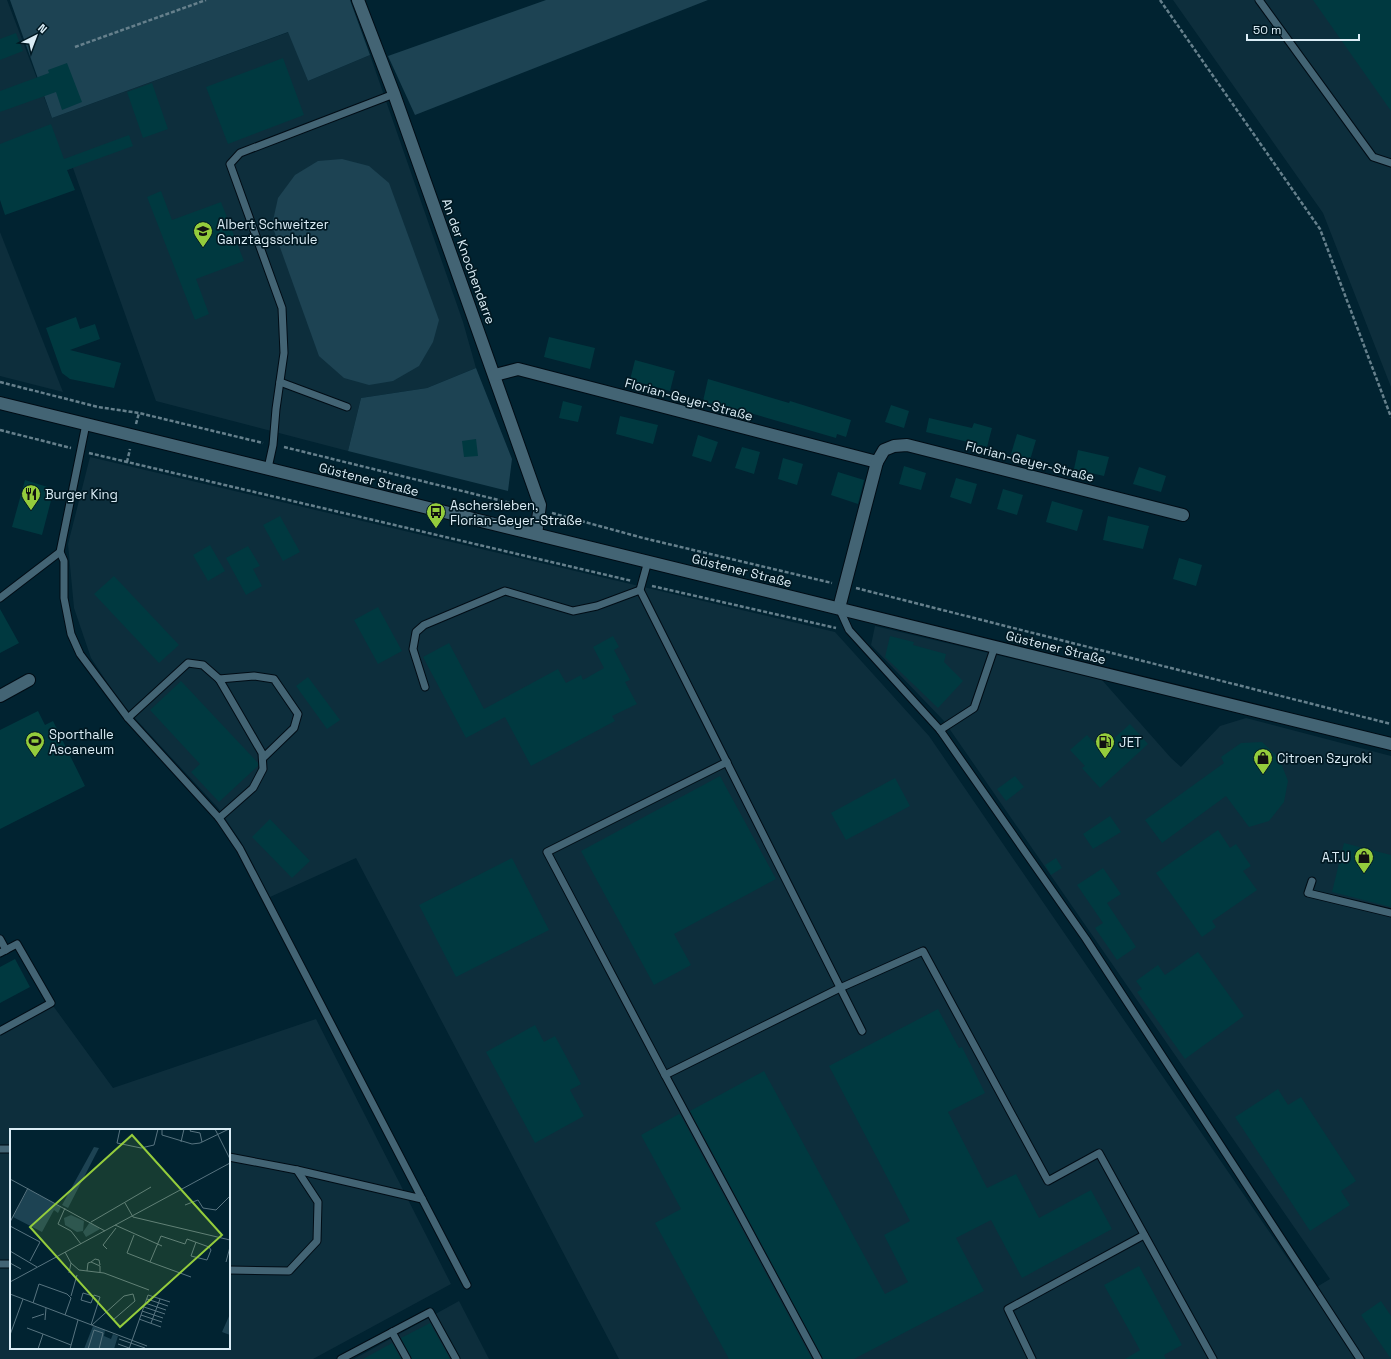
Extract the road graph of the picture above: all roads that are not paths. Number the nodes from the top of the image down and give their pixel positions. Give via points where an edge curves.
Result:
1 (358, 0) edge
2 (1259, 0) edge
3 (394, 94) junction
4 (1391, 163) edge
5 (495, 375) junction
6 (280, 382) junction
7 (0, 403) edge
8 (347, 406) dead end
9 (86, 424) junction
10 (877, 462) junction
11 (268, 468) junction
12 (1183, 515) dead end
13 (536, 534) junction
14 (60, 552) junction
15 (648, 561) junction
16 (641, 587) junction
17 (0, 598) edge
18 (839, 608) junction
19 (995, 646) junction
20 (219, 679) junction
21 (29, 680) dead end
22 (425, 687) dead end
23 (0, 696) edge
24 (128, 718) junction
25 (940, 730) junction
26 (1391, 744) edge
27 (263, 758) junction
28 (727, 762) junction
29 (219, 818) junction
30 (1312, 881) dead end
31 (1391, 914) edge
32 (0, 939) edge
33 (3, 952) edge
34 (840, 988) junction
35 (0, 1031) edge
36 (862, 1031) dead end
37 (665, 1076) junction
38 (230, 1157) edge
39 (298, 1170) junction
40 (422, 1199) junction
41 (1144, 1235) junction
42 (230, 1270) edge
43 (467, 1286) dead end
44 (392, 1332) junction
45 (355, 1356) edge
46 (341, 1359) edge
47 (407, 1359) edge
48 (456, 1359) edge
49 (818, 1359) edge
50 (1032, 1359) edge
51 (1213, 1359) edge
52 (1360, 1359) edge

1 - 3 street, An der Knochendarre
2 - 4 lane via 1374,157
3 - 5 street, An der Knochendarre
3 - 6 lane via 240,153 230,164 282,308 284,353
5 - 10 street, Florian-Geyer-Straße via 518,368
5 - 13 street, An der Knochendarre via 537,496 539,510
6 - 8 lane
6 - 11 lane
7 - 9 street, Güstener Straße
9 - 11 street, Güstener Straße
9 - 14 lane
10 - 12 street, Florian-Geyer-Straße via 884,450 907,445
10 - 18 street, Florian-Geyer-Straße
11 - 13 street, Güstener Straße
13 - 15 street, Güstener Straße
14 - 17 lane
14 - 24 lane via 64,561 64,598 77,648 99,682
15 - 16 lane
15 - 18 street, Güstener Straße
16 - 22 lane via 597,606 573,611 504,591 424,625 416,632 413,649
16 - 28 lane
18 - 19 street, Güstener Straße
18 - 25 lane via 848,630
19 - 25 lane via 974,708
19 - 26 street, Güstener Straße
20 - 24 lane via 203,665 188,663
20 - 27 lane
20 - 27 lane via 254,676 274,679 298,714 294,728
21 - 23 street
24 - 29 lane
25 - 52 lane via 1086,940
27 - 29 lane via 264,769 253,788
28 - 34 lane
28 - 37 lane via 547,852
29 - 40 lane via 240,849
30 - 31 lane via 1308,893
32 - 33 lane
33 - 35 lane via 17,944 50,1003
34 - 36 lane
34 - 37 lane
34 - 41 lane via 923,951 1048,1181 1099,1153
37 - 49 lane
38 - 39 lane
39 - 40 lane
39 - 42 lane via 318,1202 316,1241 289,1271
40 - 43 lane
41 - 50 lane via 1008,1309
41 - 51 lane
44 - 45 lane
44 - 47 lane
44 - 48 lane via 430,1312
45 - 46 lane

